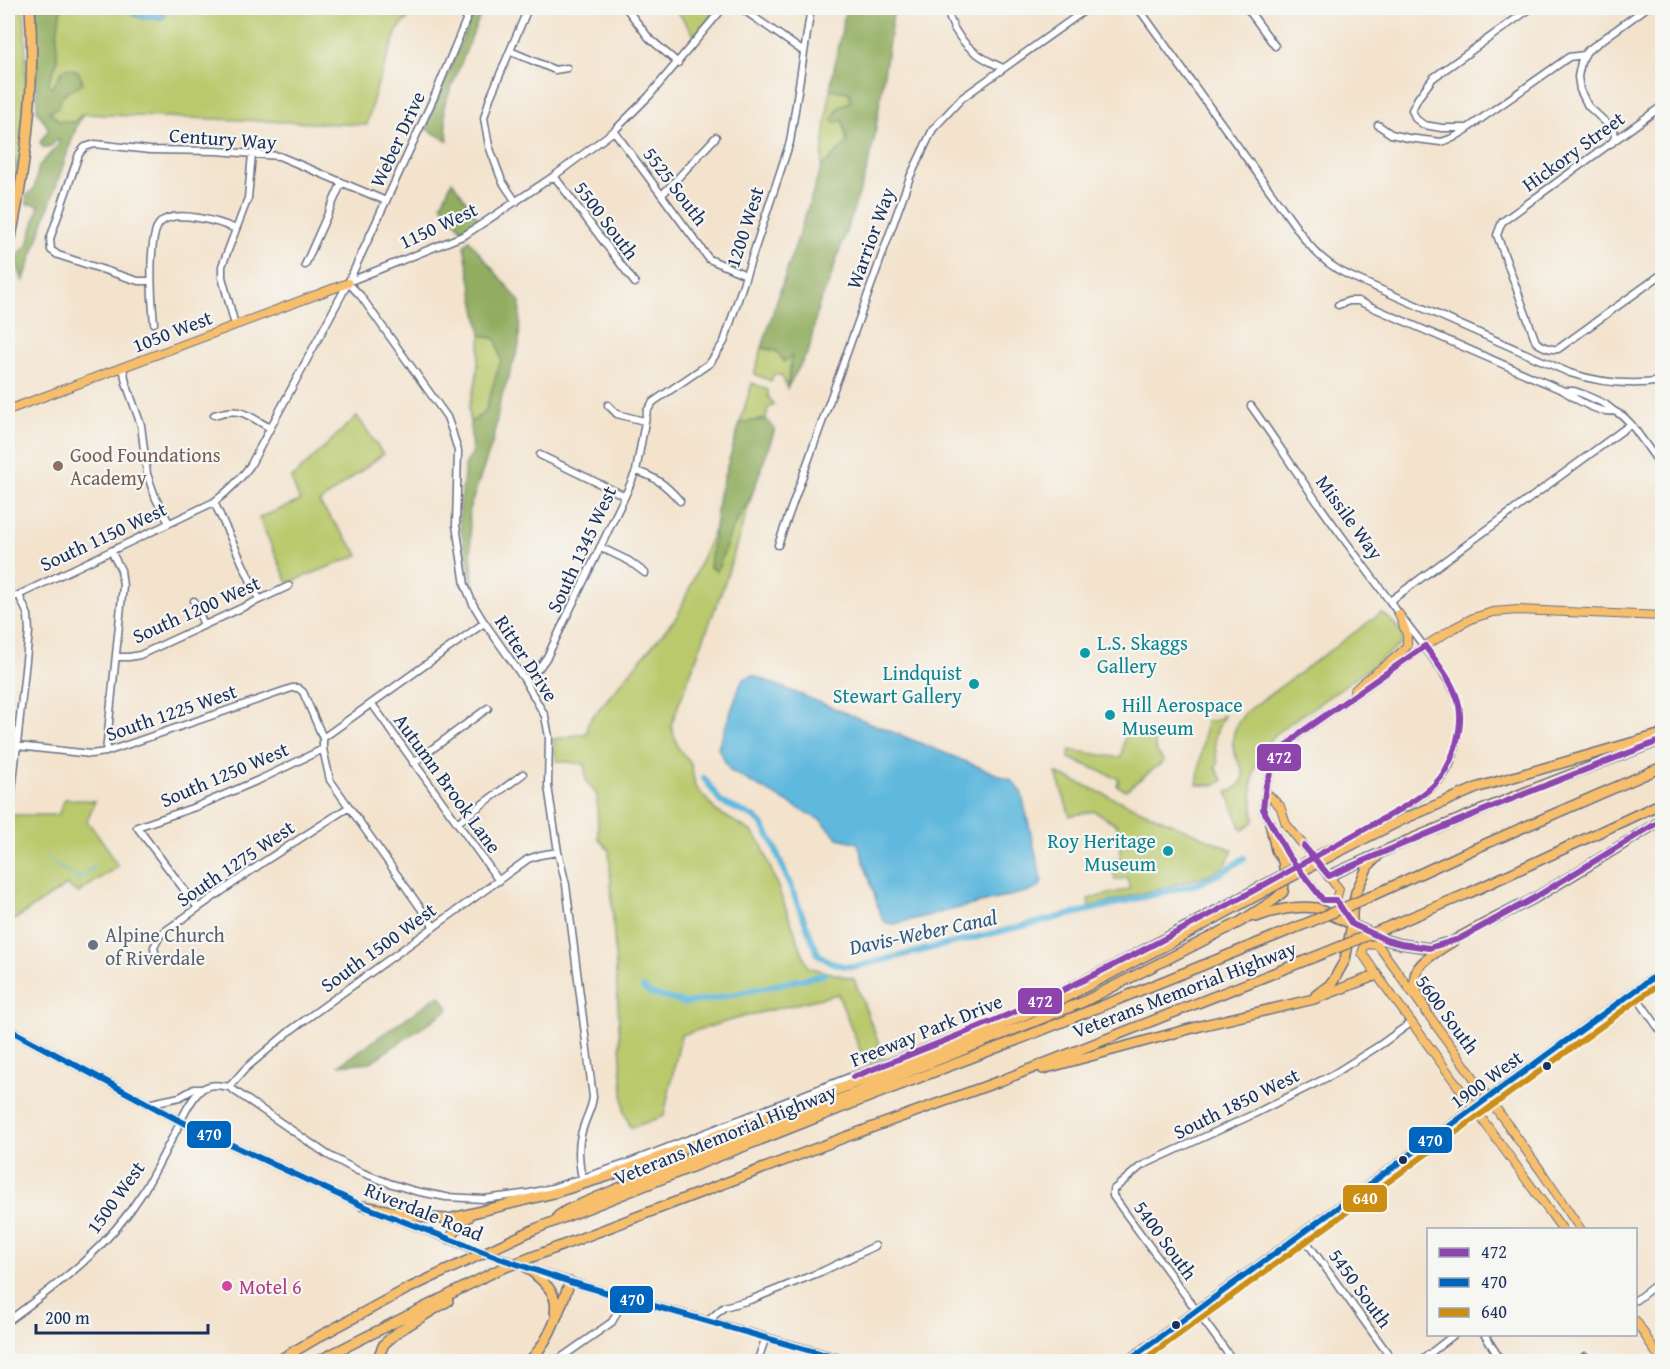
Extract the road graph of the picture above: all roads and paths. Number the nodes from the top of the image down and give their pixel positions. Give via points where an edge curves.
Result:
1 (30, 8) edge
2 (471, 8) edge
3 (530, 8) edge
4 (626, 8) edge
5 (723, 8) edge
6 (741, 8) edge
7 (811, 8) edge
8 (947, 8) edge
9 (1088, 8) edge
10 (1135, 8) edge
11 (1247, 8) edge
12 (1531, 8) edge
13 (1646, 8) edge
14 (1275, 46) dead end
15 (510, 51) junction
16 (804, 52) junction
17 (1584, 55) junction
18 (678, 63) junction
19 (567, 68) dead end
20 (1003, 68) junction
21 (1662, 106) edge
22 (1378, 125) dead end
23 (1468, 128) junction
24 (614, 131) junction
25 (717, 137) dead end
26 (1611, 143) junction
27 (252, 154) junction
28 (554, 176) junction
29 (342, 182) junction
30 (662, 195) junction
31 (386, 201) junction
32 (516, 202) junction
33 (236, 229) junction
34 (8, 252) edge
35 (305, 265) dead end
36 (746, 274) junction
37 (1662, 274) edge
38 (151, 281) junction
39 (348, 283) junction
40 (635, 284) dead end
41 (1338, 304) dead end
42 (154, 323) dead end
43 (235, 325) junction
44 (123, 367) junction
45 (1662, 381) edge
46 (608, 405) dead end
47 (1251, 406) dead end
48 (8, 411) edge
49 (214, 415) dead end
50 (644, 421) junction
51 (1631, 424) junction
52 (270, 428) junction
53 (540, 455) dead end
54 (1662, 467) edge
55 (636, 471) junction
56 (625, 496) junction
57 (680, 501) dead end
58 (214, 502) junction
59 (169, 524) junction
60 (778, 545) dead end
61 (600, 547) junction
62 (111, 551) junction
63 (645, 573) dead end
64 (289, 586) dead end
65 (19, 595) junction
66 (259, 599) junction
67 (8, 600) edge
68 (194, 601) dead end
69 (1390, 601) junction
70 (1399, 614) junction
71 (1662, 616) edge
72 (484, 622) junction
73 (204, 625) junction
74 (1425, 646) junction
75 (116, 657) junction
76 (524, 679) junction
77 (1345, 701) junction
78 (372, 704) junction
79 (488, 708) dead end
80 (1662, 735) edge
81 (323, 738) junction
82 (1662, 740) edge
83 (17, 746) junction
84 (322, 749) junction
85 (106, 752) junction
86 (413, 763) junction
87 (1662, 767) edge
88 (523, 774) dead end
89 (1266, 793) junction
90 (1662, 803) edge
91 (349, 807) junction
92 (10, 810) dead end
93 (1662, 820) edge
94 (457, 823) junction
95 (1270, 823) junction
96 (1331, 851) junction
97 (558, 852) junction
98 (1381, 853) junction
99 (1329, 876) junction
100 (499, 880) junction
101 (1274, 882) junction
102 (1336, 900) junction
103 (198, 908) junction
104 (1240, 922) junction
105 (1352, 924) junction
106 (434, 927) junction
107 (1459, 939) junction
108 (1365, 944) junction
109 (156, 957) dead end
110 (1662, 971) edge
111 (1377, 975) junction
112 (1633, 993) junction
113 (1306, 1001) junction
114 (1427, 1014) junction
115 (1412, 1023) junction
116 (8, 1029) edge
117 (1662, 1033) edge
118 (1000, 1081) junction
119 (229, 1087) junction
120 (201, 1089) junction
121 (1488, 1097) junction
122 (147, 1104) junction
123 (1474, 1107) junction
124 (180, 1121) junction
125 (582, 1178) junction
126 (1113, 1196) joint
127 (363, 1206) junction
128 (479, 1212) junction
129 (1562, 1228) edge
130 (1580, 1228) edge
131 (535, 1229) junction
132 (1301, 1234) junction
133 (450, 1239) junction
134 (875, 1246) dead end
135 (526, 1267) junction
136 (498, 1270) junction
137 (1662, 1280) edge
138 (570, 1282) junction
139 (625, 1297) junction
140 (1637, 1299) edge
141 (1196, 1310) junction
142 (710, 1320) junction
143 (8, 1321) edge
144 (553, 1323) junction
145 (1637, 1324) edge
146 (1454, 1336) edge
147 (1485, 1336) edge
148 (766, 1337) junction
149 (1586, 1356) dead end
150 (276, 1362) edge
151 (316, 1362) edge
152 (376, 1362) edge
153 (528, 1362) edge
154 (555, 1362) edge
155 (757, 1362) edge
156 (852, 1362) edge
157 (1125, 1362) edge
158 (1234, 1362) edge
159 (1394, 1362) edge
160 (1419, 1362) edge
161 (1502, 1362) edge
162 (1579, 1362) edge
163 (1662, 1362) edge

1 - 34 highway via 32,87 28,139
2 - 31 street, Weber Drive
3 - 15 street
4 - 18 street via 649,38
5 - 18 street, 1150 West
6 - 16 street
7 - 16 street, 1200 West
8 - 20 street via 956,32 968,47
9 - 20 street, Warrior Way
10 - 45 street via 1306,241 1332,266 1570,373 1621,384
11 - 14 street
12 - 23 street via 1434,78 1418,98 1413,110 1424,125
13 - 17 street
15 - 19 street via 555,70
15 - 32 street via 484,118 502,181
16 - 36 street, 1200 West via 790,142
17 - 23 street via 1569,57
17 - 26 street via 1578,78 1580,90 1587,106 1614,130
18 - 24 street, 1150 West
20 - 60 street, Warrior Way via 962,98 933,129 922,149
21 - 26 street, Hickory Street
22 - 23 street via 1391,134 1441,142
24 - 28 street, 1150 West
24 - 30 street, 5525 South
25 - 30 street
26 - 37 street, Hickory Street via 1502,222 1497,235 1536,342 1558,350
27 - 29 street, Century Way via 285,158
27 - 33 street via 248,198
27 - 38 street, Century Way via 95,144 79,154 50,239 51,250 138,281
28 - 32 street, 1150 West
28 - 40 street, 5500 South
29 - 31 street, Century Way
29 - 35 street
30 - 36 street, 5525 South via 709,259
31 - 39 street, Weber Drive
32 - 39 street, 1150 West via 465,235
33 - 38 street via 207,219 171,217 161,222 155,231
33 - 43 street via 222,266
36 - 50 street, 1200 West via 719,351 710,363 653,402
38 - 42 street
39 - 43 main road, 1050 West
39 - 52 street
39 - 72 street, Ritter Drive via 447,417 458,451 456,525 465,585
41 - 51 street via 1358,301 1564,391 1574,391 1608,405
43 - 44 main road, 1050 West
44 - 48 main road, 1050 West
44 - 59 street via 141,425 147,474
46 - 50 street via 616,414
47 - 69 street, Missile Way
49 - 52 street via 238,410
50 - 55 street, South 1345 West
51 - 54 street
51 - 69 street
52 - 58 street via 240,480
53 - 56 street
55 - 56 street, South 1345 West
55 - 57 street via 653,476
56 - 61 street, South 1345 West
58 - 59 street, South 1150 West
58 - 66 street
59 - 62 street, South 1150 West
61 - 63 street
61 - 76 street, South 1345 West via 547,657
62 - 65 street, South 1150 West
62 - 75 street via 121,570 123,586
64 - 66 street, South 1200 West
65 - 67 street, South 1150 West
65 - 83 street via 28,615 30,633
66 - 73 street, South 1200 West
68 - 73 street
69 - 70 street, Missile Way
70 - 74 street, Missile Way
70 - 77 main road via 1407,646
71 - 74 main road, 5600 South via 1493,612 1473,618
72 - 76 street, Ritter Drive
72 - 78 street
73 - 75 street, South 1200 West via 140,655
74 - 77 main road, 5600 South
74 - 96 street via 1459,702 1460,726 1445,775 1399,810
75 - 85 street
76 - 97 street, Ritter Drive via 549,729 548,786
77 - 89 main road, 5600 South via 1284,749 1268,779
78 - 81 street
78 - 86 street, Autumn Brook Lane
79 - 86 street
80 - 96 highway via 1479,787
81 - 84 street
81 - 85 street, South 1225 West via 303,692 292,688
82 - 98 highway
83 - 85 street, South 1225 West via 91,754
83 - 92 street
84 - 91 street via 330,780
84 - 103 street, South 1250 West via 198,806 137,827
86 - 94 street, Autumn Brook Lane
87 - 131 highway, Veterans Memorial Highway, bridge via 1310,922
88 - 94 street
89 - 95 main road, 5600 South via 1263,809
89 - 99 main road, 5600 South via 1280,806 1286,824
90 - 118 highway, Veterans Memorial Highway, bridge via 1469,893
91 - 103 street, South 1275 West
91 - 106 street
93 - 107 highway
94 - 100 street, Autumn Brook Lane
95 - 102 main road, 5600 South via 1310,885 1323,900
95 - 104 highway via 1276,850 1283,861 1283,892
96 - 101 highway, bridge
97 - 100 street, South 1500 West via 528,859
97 - 125 street, Ritter Drive via 566,885 593,1097 579,1140
98 - 99 highway
98 - 105 highway via 1368,866 1356,892
99 - 102 main road, 5600 South via 1340,889
100 - 106 street, South 1500 West
101 - 125 street, Freeway Park Drive via 1002,1018
101 - 128 highway via 1173,942 1066,997 945,1049 609,1176
102 - 105 main road, 5600 South
103 - 109 street, South 1275 West via 160,934 154,947
104 - 105 highway via 1303,906
104 - 131 highway via 1083,1002 640,1179 567,1210
105 - 107 highway via 1386,940 1429,948
105 - 108 main road, 5600 South
105 - 113 highway via 1340,970 1332,983
106 - 119 street, South 1500 West via 291,1030
107 - 114 highway via 1424,961 1415,975
108 - 111 main road, 5600 South via 1362,953
108 - 114 main road, 5600 South via 1378,945
110 - 112 main road, 1900 West
111 - 113 highway
111 - 115 main road, 5600 South
112 - 117 street
112 - 121 main road, 1900 West
113 - 118 highway
114 - 121 main road, 5600 South
115 - 123 main road, 5600 South
115 - 126 street, South 1850 West via 1332,1075 1141,1166 1113,1190
116 - 122 main road, Riverdale Road
118 - 136 highway, Veterans Memorial Highway
119 - 120 street via 218,1084
119 - 125 street, Freeway Park Drive via 328,1155 358,1171 415,1191 484,1199 530,1193
120 - 122 street
120 - 124 street, 1500 West
121 - 123 main road, 1900 West
121 - 130 main road, 5600 South
122 - 124 main road, Riverdale Road
123 - 129 main road, 5600 South
123 - 132 main road, 1900 West
124 - 127 main road, Riverdale Road
124 - 143 street, 1500 West via 139,1197 93,1255
126 - 141 street, 5400 South
127 - 128 highway via 439,1219
127 - 133 main road, Riverdale Road
128 - 133 highway via 461,1222
131 - 150 highway, Veterans Memorial Highway via 405,1290
132 - 141 main road, 1900 West
132 - 159 street, 5450 South
133 - 135 main road, Riverdale Road, bridge
134 - 142 street via 803,1279 724,1307
135 - 138 main road, Riverdale Road
135 - 144 highway via 554,1297
136 - 151 highway, Veterans Memorial Highway
136 - 152 highway via 399,1331 384,1344
137 - 140 street
138 - 139 main road, Riverdale Road
138 - 144 highway
139 - 142 main road, Riverdale Road
139 - 154 street via 612,1322
141 - 157 main road, 1900 West
141 - 158 street, 5400 South
142 - 148 main road, Riverdale Road
144 - 153 highway
145 - 163 main road
146 - 160 street
147 - 161 street
148 - 155 street
148 - 156 main road, Riverdale Road
149 - 162 street

